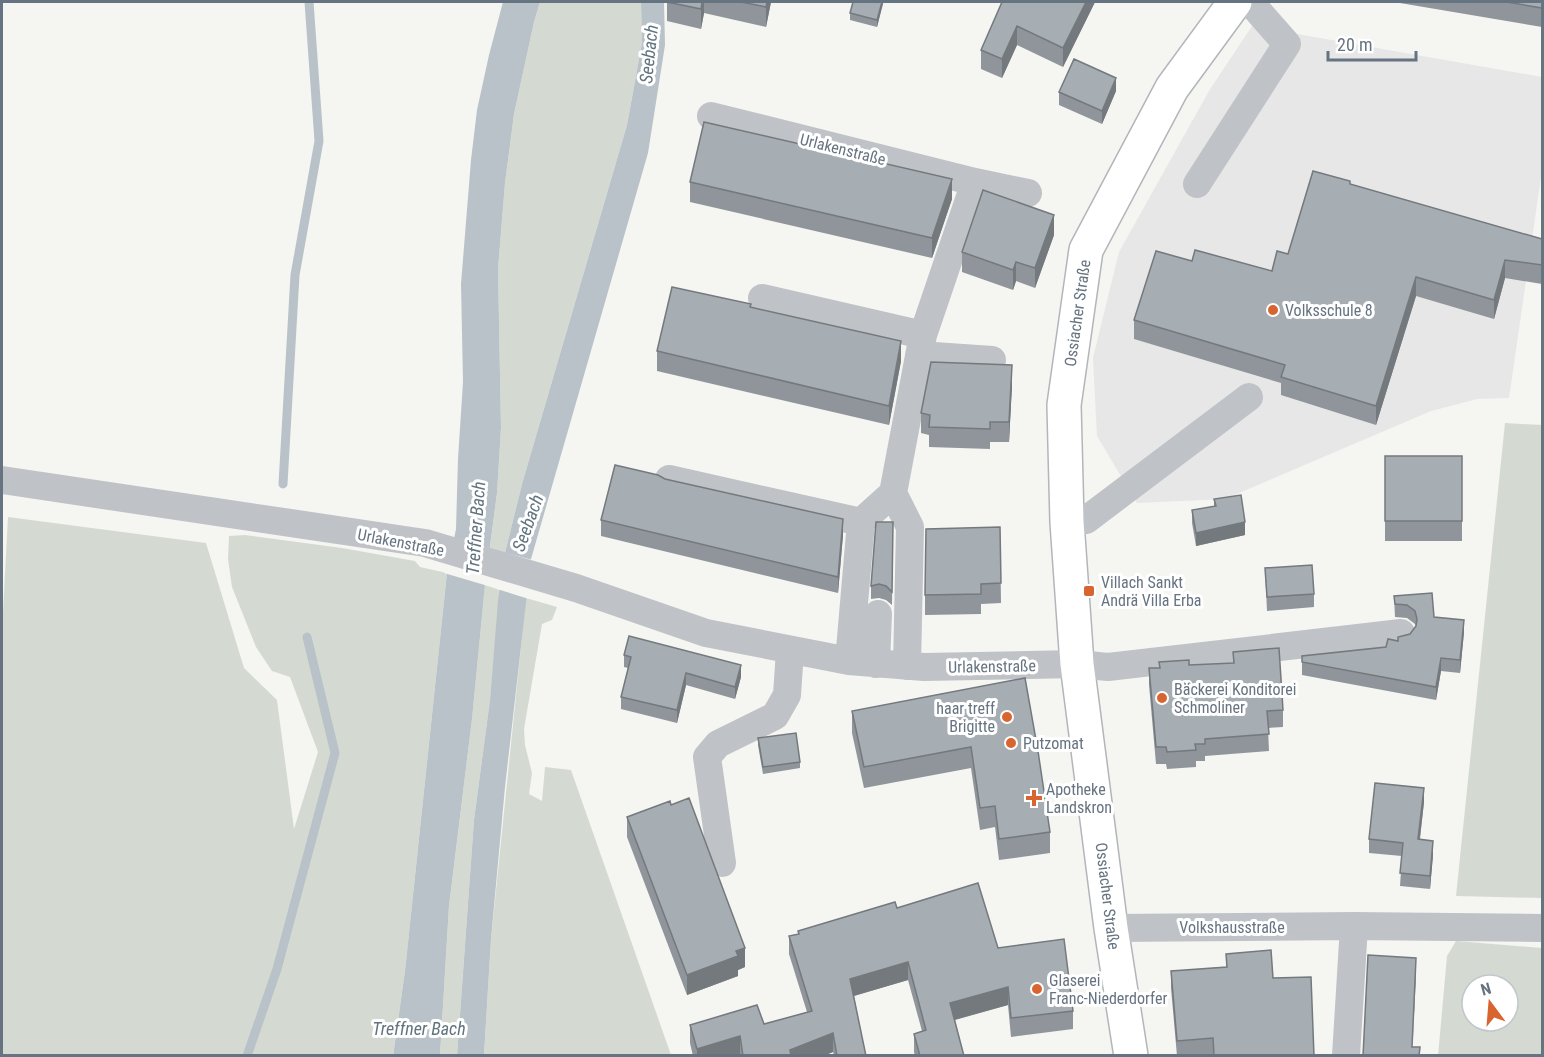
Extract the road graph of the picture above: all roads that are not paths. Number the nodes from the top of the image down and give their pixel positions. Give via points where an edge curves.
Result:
1 (1235, 2) edge
2 (1250, 2) edge
3 (711, 116) dead end
4 (975, 182) junction
5 (1197, 184) dead end
6 (1028, 193) dead end
7 (762, 298) dead end
8 (921, 345) junction
9 (992, 360) dead end
10 (1249, 397) dead end
11 (669, 479) edge
12 (2, 480) edge
13 (893, 493) junction
14 (861, 522) junction
15 (1067, 522) junction
16 (878, 614) dead end
17 (1401, 633) dead end
18 (790, 650) junction
19 (862, 662) junction
20 (1077, 664) junction
21 (907, 666) junction
22 (722, 863) dead end
23 (1354, 926) junction
24 (1111, 928) junction
25 (1542, 928) edge
26 (1131, 1056) edge
27 (1346, 1056) edge

1 - 15 main road, Ossiacher Straße via 1172,88 1086,249 1064,405
2 - 5 street via 1287,44
3 - 4 street, Urlakenstraße
4 - 6 street, Urlakenstraße
4 - 8 street
7 - 8 street
8 - 9 street
8 - 13 street
10 - 15 street via 1086,520
11 - 14 street
12 - 18 street, Urlakenstraße via 425,543 706,633
13 - 14 street
13 - 21 street via 910,527 921,532
14 - 19 street
15 - 20 main road, Ossiacher Straße
16 - 19 street
17 - 20 street via 1108,667
18 - 19 street, Urlakenstraße
18 - 22 street via 787,695 775,716 718,744 707,757
19 - 21 street, Urlakenstraße
20 - 21 street, Urlakenstraße
20 - 24 main road, Ossiacher Straße
23 - 24 street, Volkshausstraße
23 - 25 street, Volkshausstraße
23 - 27 street
24 - 26 main road, Ossiacher Straße

